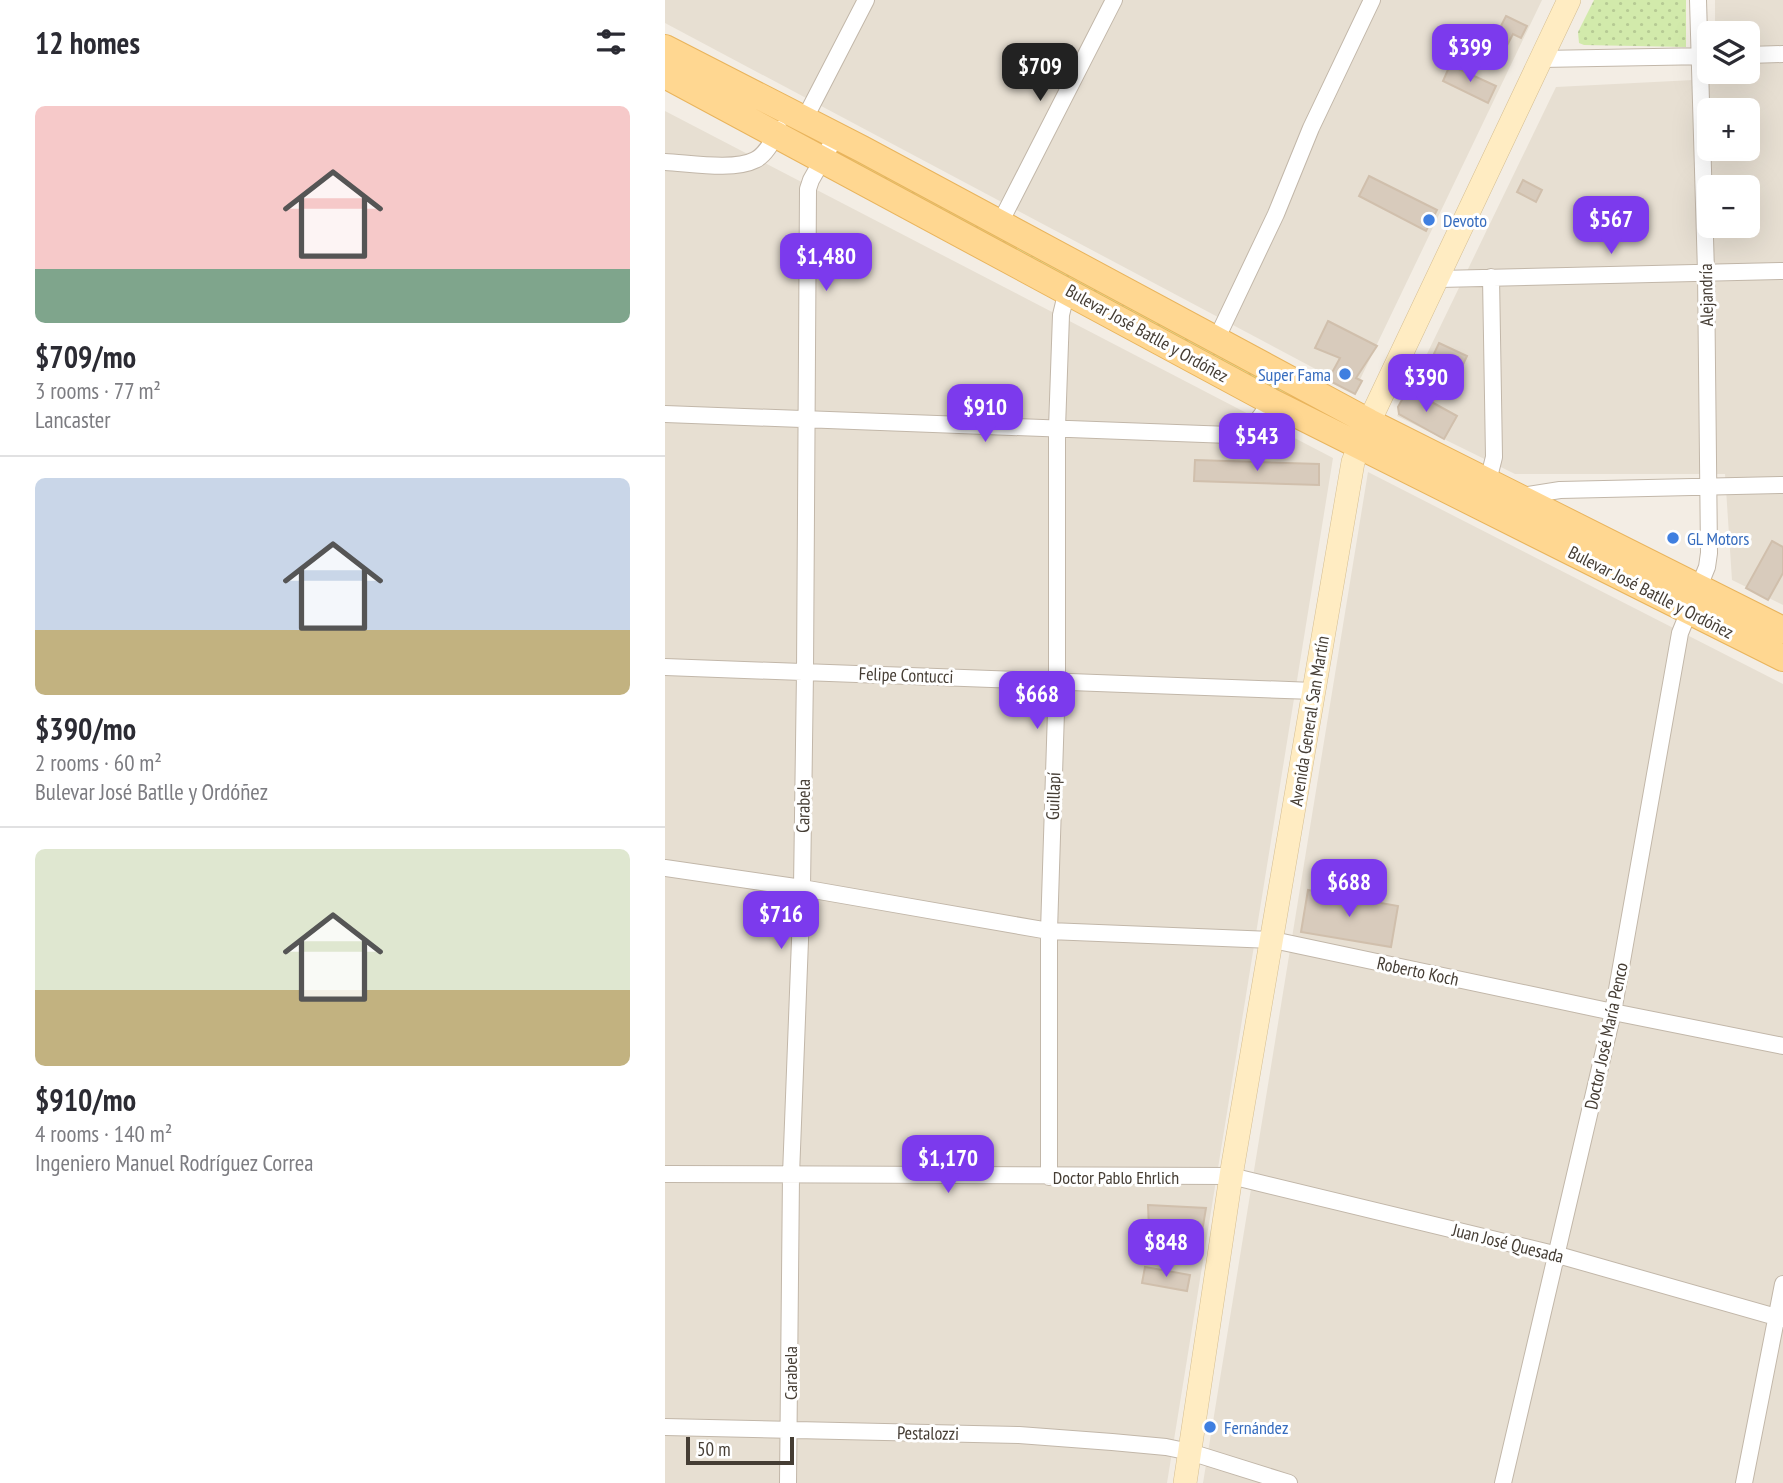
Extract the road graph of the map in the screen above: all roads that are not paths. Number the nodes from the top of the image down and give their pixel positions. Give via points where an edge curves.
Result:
1 (866, 0) edge
2 (1114, 0) edge
3 (1372, 0) edge
4 (1569, 0) edge
5 (1697, 0) edge
6 (1700, 21) edge
7 (665, 48) edge
8 (1783, 54) edge
9 (1760, 55) edge
10 (1697, 56) edge
11 (1541, 59) junction
12 (665, 75) edge
13 (1704, 84) edge
14 (789, 122) junction
15 (830, 148) junction
16 (665, 162) edge
17 (1000, 223) junction
18 (1783, 271) edge
19 (1706, 272) junction
20 (1491, 277) junction
21 (1439, 278) junction
22 (1067, 290) junction
23 (1216, 340) junction
24 (1270, 401) junction
25 (665, 414) edge
26 (808, 420) junction
27 (1057, 428) junction
28 (1364, 434) junction
29 (1488, 481) junction
30 (1709, 485) junction
31 (1783, 485) edge
32 (1519, 496) junction
33 (1694, 599) junction
34 (1783, 630) edge
35 (1783, 658) edge
36 (665, 667) edge
37 (805, 672) junction
38 (1057, 680) junction
39 (1314, 691) junction
40 (665, 869) edge
41 (802, 888) junction
42 (1049, 931) junction
43 (1273, 940) junction
44 (1613, 1013) junction
45 (1783, 1046) edge
46 (665, 1174) edge
47 (791, 1175) junction
48 (1231, 1176) junction
49 (1049, 1177) junction
50 (1558, 1255) junction
51 (1783, 1284) edge
52 (1780, 1319) edge
53 (665, 1427) edge
54 (789, 1430) junction
55 (1190, 1452) junction
56 (788, 1483) edge
57 (1185, 1483) edge
58 (1289, 1483) edge
59 (1503, 1483) edge
60 (1744, 1483) edge

1 - 14 street
2 - 17 street
3 - 23 street
4 - 11 main road, Avenida General San Martín
5 - 6 street, Alejandría
7 - 14 main road, Bulevar José Batlle y Ordóñez
8 - 9 street
10 - 11 street
11 - 21 main road, Avenida General San Martín
12 - 14 main road, Bulevar José Batlle y Ordóñez
13 - 19 street, Alejandría
14 - 15 main road, Bulevar José Batlle y Ordóñez
14 - 16 street via 756,160 739,165
15 - 17 main road, Bulevar José Batlle y Ordóñez
15 - 22 main road, Bulevar José Batlle y Ordóñez
15 - 26 street, Carabela via 808,189
17 - 23 main road, Bulevar José Batlle y Ordóñez
18 - 19 street
19 - 20 street
19 - 30 street, Alejandría
20 - 21 street
20 - 29 street via 1494,457
21 - 28 main road, Avenida General San Martín
22 - 24 main road, Bulevar José Batlle y Ordóñez
22 - 27 street, Guillapí via 1061,315
23 - 28 main road, Bulevar José Batlle y Ordóñez
24 - 27 street via 1259,421 1230,435
24 - 28 main road, Bulevar José Batlle y Ordóñez
25 - 26 street
26 - 27 street
26 - 37 street, Carabela
27 - 38 street, Guillapí
28 - 29 main road, Bulevar José Batlle y Ordóñez
28 - 33 main road, Bulevar José Batlle y Ordóñez
28 - 39 main road, Avenida General San Martín via 1350,473
29 - 32 main road, Bulevar José Batlle y Ordóñez
30 - 31 street
30 - 32 street via 1560,490
30 - 33 street, Alejandría via 1709,552
32 - 33 main road, Bulevar José Batlle y Ordóñez
33 - 34 main road, Bulevar José Batlle y Ordóñez
33 - 35 main road, Bulevar José Batlle y Ordóñez
33 - 44 street, Doctor José María Penco via 1680,633
36 - 37 street, Felipe Contucci
37 - 38 street, Felipe Contucci
37 - 41 street, Carabela
38 - 39 street, Felipe Contucci
38 - 42 street, Guillapí
39 - 43 main road, Avenida General San Martín
40 - 41 street, Roberto Koch
41 - 42 street, Roberto Koch
41 - 47 street, Carabela
42 - 43 street, Roberto Koch
42 - 49 street, Guillapí
43 - 44 street, Roberto Koch
43 - 48 main road, Avenida General San Martín
44 - 45 street, Roberto Koch
44 - 50 street, Doctor José María Penco
46 - 47 street, Doctor Pablo Ehrlich
47 - 49 street, Doctor Pablo Ehrlich
47 - 54 street, Carabela
48 - 49 street, Doctor Pablo Ehrlich
48 - 50 street, Juan José Quesada
48 - 55 main road, Avenida General San Martín
50 - 52 street, Juan José Quesada
50 - 59 street, Doctor José María Penco
51 - 52 street
52 - 60 street
53 - 54 street, Pestalozzi
54 - 55 street, Pestalozzi via 1019,1435
54 - 56 street, Carabela
55 - 57 main road, Avenida General San Martín
55 - 58 street, Pestalozzi

